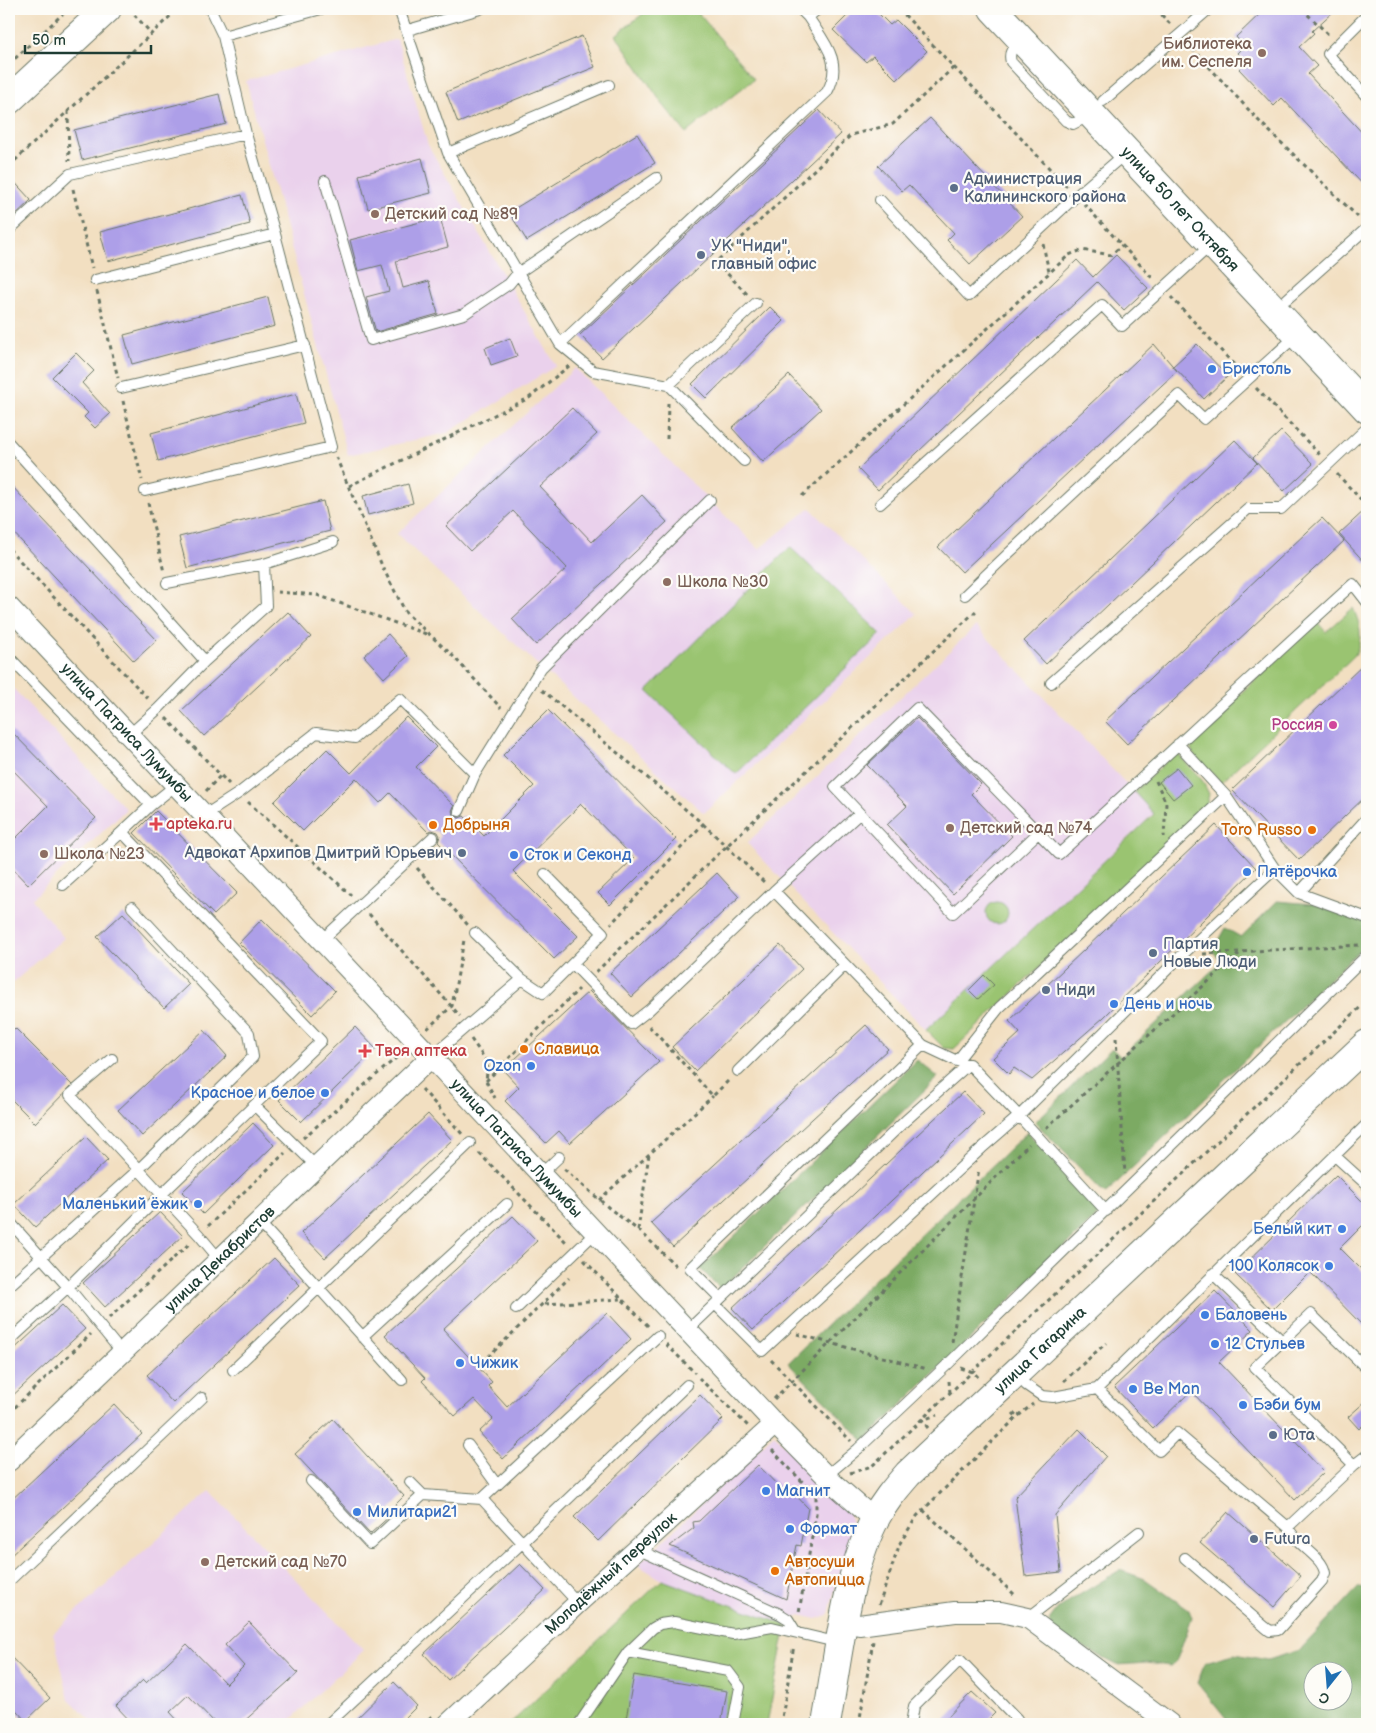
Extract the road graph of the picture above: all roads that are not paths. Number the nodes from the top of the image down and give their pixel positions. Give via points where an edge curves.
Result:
1 (210, 9) edge
2 (320, 9) edge
3 (400, 9) edge
4 (480, 9) edge
5 (800, 9) edge
6 (818, 9) edge
7 (993, 9) edge
8 (1208, 9) edge
9 (100, 11) edge
10 (1367, 15) edge
11 (808, 17) junction
12 (1024, 25) edge
13 (408, 30) junction
14 (223, 36) junction
15 (609, 85) dead end
16 (1367, 97) edge
17 (9, 100) edge
18 (1096, 106) junction
19 (246, 134) junction
20 (1133, 146) junction
21 (448, 153) junction
22 (657, 178) dead end
23 (326, 181) dead end
24 (880, 200) dead end
25 (1367, 228) edge
26 (9, 230) edge
27 (275, 234) junction
28 (1219, 238) junction
29 (518, 273) junction
30 (95, 280) road end
31 (756, 303) road end
32 (1281, 305) junction
33 (1304, 329) junction
34 (560, 344) junction
35 (305, 345) junction
36 (1367, 384) edge
37 (669, 385) junction
38 (121, 388) road end
39 (1367, 409) edge
40 (1367, 428) edge
41 (9, 443) edge
42 (744, 461) dead end
43 (145, 491) road end
44 (710, 500) dead end
45 (880, 504) dead end
46 (333, 542) dead end
47 (264, 564) junction
48 (167, 583) road end
49 (965, 595) dead end
50 (1367, 602) edge
51 (12, 616) edge
52 (9, 657) edge
53 (205, 661) junction
54 (1051, 683) dead end
55 (129, 735) junction
56 (1178, 744) junction
57 (475, 774) junction
58 (176, 785) junction
59 (1226, 796) junction
60 (151, 805) junction
61 (459, 811) dead end
62 (859, 814) junction
63 (204, 815) junction
64 (1367, 818) edge
65 (122, 832) junction
66 (1038, 833) junction
67 (433, 837) dead end
68 (1275, 869) junction
69 (545, 874) dead end
70 (64, 885) dead end
71 (774, 891) junction
72 (1299, 893) junction
73 (132, 907) dead end
74 (1367, 918) edge
75 (475, 933) road end
76 (322, 940) junction
77 (1367, 955) edge
78 (572, 964) junction
79 (845, 965) junction
80 (522, 979) junction
81 (1367, 1044) edge
82 (923, 1045) junction
83 (432, 1057) junction
84 (112, 1059) dead end
85 (957, 1061) junction
86 (969, 1064) junction
87 (1367, 1065) edge
88 (738, 1071) road end
89 (255, 1106) junction
90 (1019, 1116) junction
91 (1367, 1124) edge
92 (470, 1143) road end
93 (1335, 1156) junction
94 (317, 1167) junction
95 (138, 1170) junction
96 (1367, 1185) edge
97 (161, 1195) junction
98 (507, 1204) dead end
99 (1106, 1211) junction
100 (9, 1222) edge
101 (259, 1222) junction
102 (596, 1232) junction
103 (41, 1257) junction
104 (220, 1260) junction
105 (1214, 1274) junction
106 (9, 1286) edge
107 (68, 1287) junction
108 (320, 1289) junction
109 (718, 1301) junction
110 (516, 1309) dead end
111 (688, 1330) junction
112 (658, 1336) road end
113 (362, 1337) junction
114 (9, 1341) edge
115 (1282, 1341) junction
116 (122, 1353) junction
117 (1367, 1369) edge
118 (233, 1370) dead end
119 (402, 1380) dead end
120 (687, 1385) dead end
121 (1096, 1389) junction
122 (1031, 1394) junction
123 (202, 1398) dead end
124 (775, 1424) junction
125 (468, 1445) dead end
126 (1367, 1455) edge
127 (9, 1461) edge
128 (1354, 1465) junction
129 (826, 1476) junction
130 (311, 1480) dead end
131 (410, 1482) dead end
132 (497, 1485) junction
133 (423, 1495) junction
134 (482, 1499) junction
135 (881, 1525) junction
136 (1288, 1527) junction
137 (1139, 1532) dead end
138 (522, 1543) junction
139 (638, 1549) junction
140 (1185, 1558) dead end
141 (9, 1581) edge
142 (578, 1604) junction
143 (1031, 1616) junction
144 (850, 1634) junction
145 (795, 1636) junction
146 (628, 1652) junction
147 (328, 1724) edge
148 (448, 1724) edge
149 (579, 1724) edge
150 (733, 1724) edge
151 (826, 1724) edge
152 (842, 1724) edge
153 (911, 1724) edge
154 (1012, 1724) edge
155 (1170, 1724) edge

1 - 14 lane
2 - 14 lane
3 - 13 lane
4 - 13 lane
5 - 11 lane
6 - 11 lane
7 - 12 main road, улица 50 лет Октября
8 - 18 lane
9 - 17 main road
10 - 16 lane via 1328,54
11 - 34 lane via 829,51 834,68 833,81 827,92
12 - 18 main road, улица 50 лет Октября
13 - 21 lane
14 - 19 lane
15 - 21 lane
18 - 20 main road, улица 50 лет Октября
19 - 26 lane via 70,174
19 - 27 lane
20 - 24 lane via 968,296
20 - 28 main road, улица 50 лет Октября
21 - 29 lane
22 - 29 lane
23 - 29 lane via 371,340 464,314 509,284
25 - 32 lane
27 - 30 lane
27 - 35 lane
28 - 32 main road, улица 50 лет Октября
28 - 45 lane via 1122,326 1102,306
29 - 34 lane
31 - 37 lane
32 - 33 main road, улица 50 лет Октября
33 - 36 main road, улица 50 лет Октября
33 - 39 main road, улица 50 лет Октября
33 - 49 lane via 1204,419 1179,395
34 - 37 lane via 593,371
35 - 38 lane
35 - 43 lane via 331,446
37 - 42 lane
40 - 54 lane via 1280,509 1248,509
41 - 53 lane
44 - 57 lane via 541,668
46 - 47 lane
47 - 48 lane
47 - 53 lane via 266,606
50 - 56 lane via 1352,584
51 - 55 street, улица Патриса Лумумбы
52 - 60 lane
53 - 55 lane
55 - 58 street, улица Патриса Лумумбы
56 - 59 lane
56 - 66 lane via 1059,854
57 - 61 lane
57 - 63 lane via 400,699 355,738 316,733 239,794
58 - 60 lane
58 - 63 street, улица Патриса Лумумбы
59 - 68 lane
59 - 85 lane via 999,1008
60 - 65 lane
62 - 66 lane via 953,913
62 - 66 lane via 835,787 917,708
62 - 71 lane
63 - 76 street, улица Патриса Лумумбы
64 - 72 lane
65 - 70 lane
65 - 89 lane via 322,1041
67 - 76 lane
68 - 72 lane
68 - 90 lane via 1182,955
69 - 78 lane via 603,933
71 - 78 lane via 631,1024
71 - 79 lane
72 - 74 lane
73 - 95 lane via 249,1033 253,1057
75 - 80 lane
76 - 83 street, улица Патриса Лумумбы
77 - 99 lane
78 - 80 lane via 543,993
79 - 82 lane
79 - 88 lane
80 - 83 lane
81 - 135 main road, улица Гагарина via 908,1474 885,1502
82 - 85 lane
82 - 109 lane via 690,1268
83 - 94 street, улица Декабристов
83 - 102 street, улица Патриса Лумумбы via 552,1164
84 - 95 lane via 70,1095
85 - 86 lane
86 - 90 lane
86 - 109 lane
87 - 122 main road, улица Гагарина
89 - 94 lane
89 - 97 lane
90 - 99 lane
90 - 109 lane via 762,1351
91 - 93 lane
92 - 108 lane
93 - 96 lane
93 - 105 lane
94 - 101 street, улица Декабристов
95 - 97 lane
95 - 103 lane
97 - 104 lane
97 - 107 lane
98 - 113 lane
99 - 129 lane via 948,1364
100 - 103 lane
101 - 104 street, улица Декабристов
101 - 108 lane
102 - 110 lane
102 - 111 street, улица Патриса Лумумбы
103 - 106 lane
103 - 107 lane
104 - 116 street, улица Декабристов
105 - 115 lane
105 - 121 lane
107 - 114 lane
107 - 116 lane
108 - 113 lane
108 - 118 lane
109 - 111 lane
111 - 124 street, улица Патриса Лумумбы
112 - 132 lane
113 - 119 lane
115 - 117 lane via 1311,1314
115 - 128 lane via 1255,1366
116 - 127 street, улица Декабристов
120 - 138 lane
121 - 122 lane via 1053,1397
121 - 136 lane via 1159,1451 1177,1433
122 - 135 main road, улица Гагарина via 909,1496
123 - 141 lane
124 - 129 street, улица Патриса Лумумбы
124 - 139 street, Молодёжный переулок
125 - 132 lane
126 - 128 lane
128 - 136 lane
129 - 135 street, улица Патриса Лумумбы
130 - 133 lane via 370,1544
131 - 133 lane
132 - 134 lane
133 - 134 lane
134 - 138 lane
135 - 144 main road, улица Гагарина via 866,1591
136 - 140 lane via 1298,1543 1321,1563 1325,1573 1322,1581 1278,1630 1265,1628
137 - 143 lane
138 - 142 lane
138 - 147 lane
139 - 142 street, Молодёжный переулок
139 - 145 lane via 780,1614 788,1619
142 - 148 street, Молодёжный переулок
143 - 144 street via 955,1612
143 - 155 street
144 - 145 lane
144 - 151 main road, улица Гагарина
144 - 152 main road, улица Гагарина
145 - 146 lane via 766,1627 733,1634 666,1622 653,1628
146 - 149 lane
146 - 150 lane via 728,1671 740,1687
153 - 154 lane via 914,1706 960,1660 1017,1719

